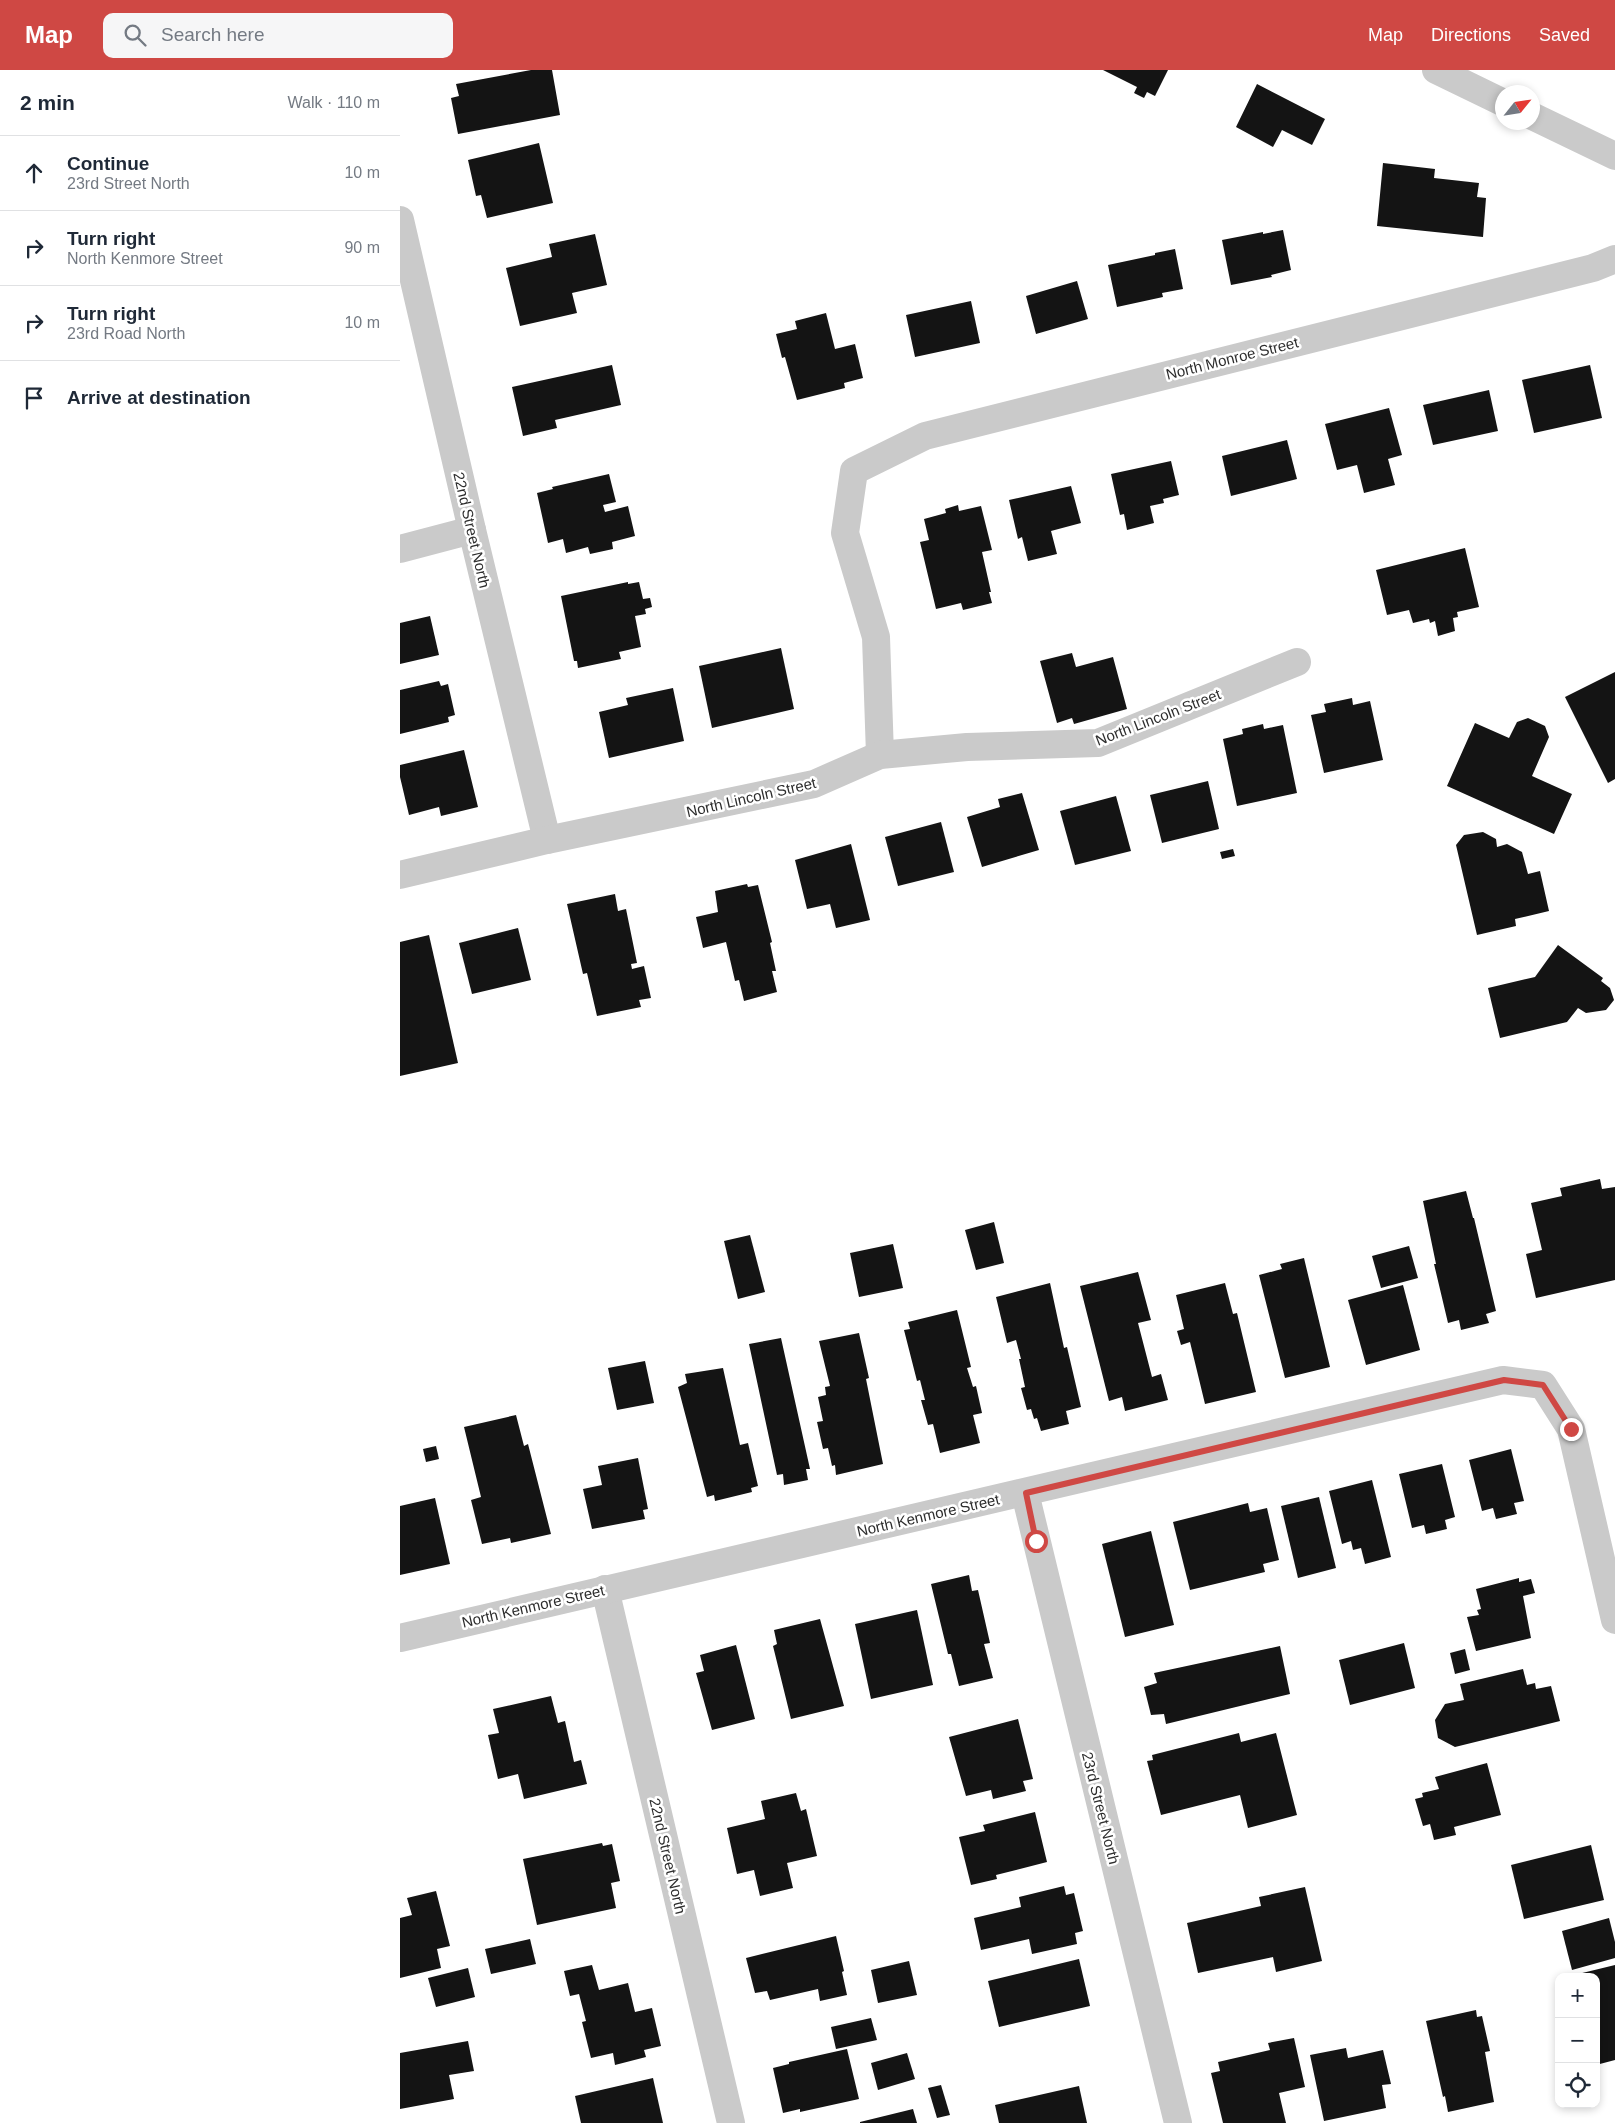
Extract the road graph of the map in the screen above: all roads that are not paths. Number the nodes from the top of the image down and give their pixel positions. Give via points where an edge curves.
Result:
1 (1436, 70) edge
2 (1495, 99) edge
3 (1540, 120) edge
4 (1615, 156) edge
5 (400, 220) edge
6 (1615, 259) edge
7 (472, 530) junction
8 (400, 548) edge
9 (1297, 662) dead end
10 (880, 755) junction
11 (547, 840) junction
12 (400, 875) edge
13 (1026, 1493) junction
14 (605, 1589) junction
15 (1615, 1620) edge
16 (400, 1638) edge
17 (731, 2123) edge
18 (1178, 2123) edge

1 - 2 street
3 - 4 street
5 - 7 street, 22nd Street North
6 - 10 street, North Monroe Street via 1584,270 925,436 854,471 846,533 876,637
7 - 8 street
7 - 11 street, 22nd Street North
9 - 10 street, North Lincoln Street via 1098,743 967,746
10 - 11 street, North Lincoln Street via 814,784
11 - 12 street, North Lincoln Street
13 - 14 street, North Kenmore Street
13 - 15 street, North Kenmore Street via 1504,1380 1543,1385 1571,1429
13 - 18 street, 23rd Street North
14 - 16 street, North Kenmore Street
14 - 17 street, 22nd Street North

